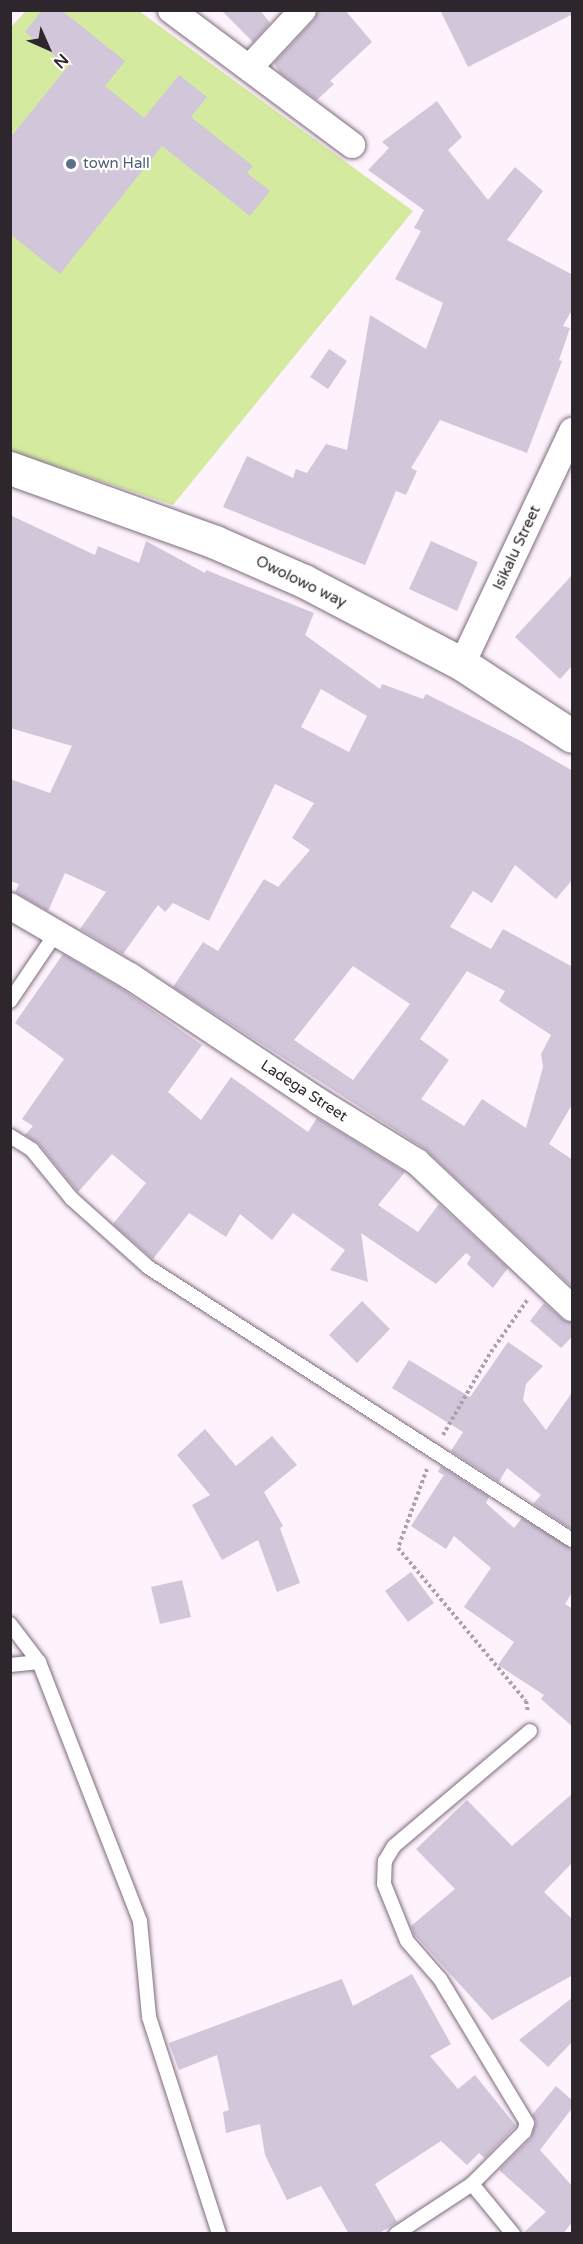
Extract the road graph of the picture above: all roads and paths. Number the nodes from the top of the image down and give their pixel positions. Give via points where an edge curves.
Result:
1 (171, 10) edge
2 (303, 10) edge
3 (249, 68) junction
4 (352, 145) dead end
5 (573, 431) edge
6 (10, 468) edge
7 (462, 664) junction
8 (573, 736) edge
9 (10, 906) edge
10 (56, 933) junction
11 (10, 1001) edge
12 (10, 1136) edge
13 (542, 1279) junction
14 (573, 1308) edge
15 (434, 1451) junction
16 (573, 1540) edge
17 (10, 1624) edge
18 (39, 1662) junction
19 (10, 1665) edge
20 (530, 1731) joint
21 (472, 2184) junction
22 (219, 2234) edge
23 (396, 2234) edge
24 (513, 2234) edge

1 - 3 street
2 - 3 street
3 - 4 street
5 - 7 street, Isikalu Street
6 - 7 street, Owolowo way via 215,542 304,581
7 - 8 street, Owolowo way
9 - 10 street, Ladega Street
10 - 11 lane
10 - 13 street, Ladega Street via 130,976 417,1162
12 - 15 lane via 32,1150 72,1199 148,1267
13 - 14 street, Ladega Street
13 - 15 path via 491,1352
15 - 16 lane
15 - 20 path via 398,1548 526,1701
17 - 18 lane
18 - 19 lane
18 - 22 lane via 140,1921 149,2017
20 - 21 lane via 394,1846 385,1861 384,1884 407,1941 440,1979 527,2123 524,2132
21 - 23 lane
21 - 24 lane

